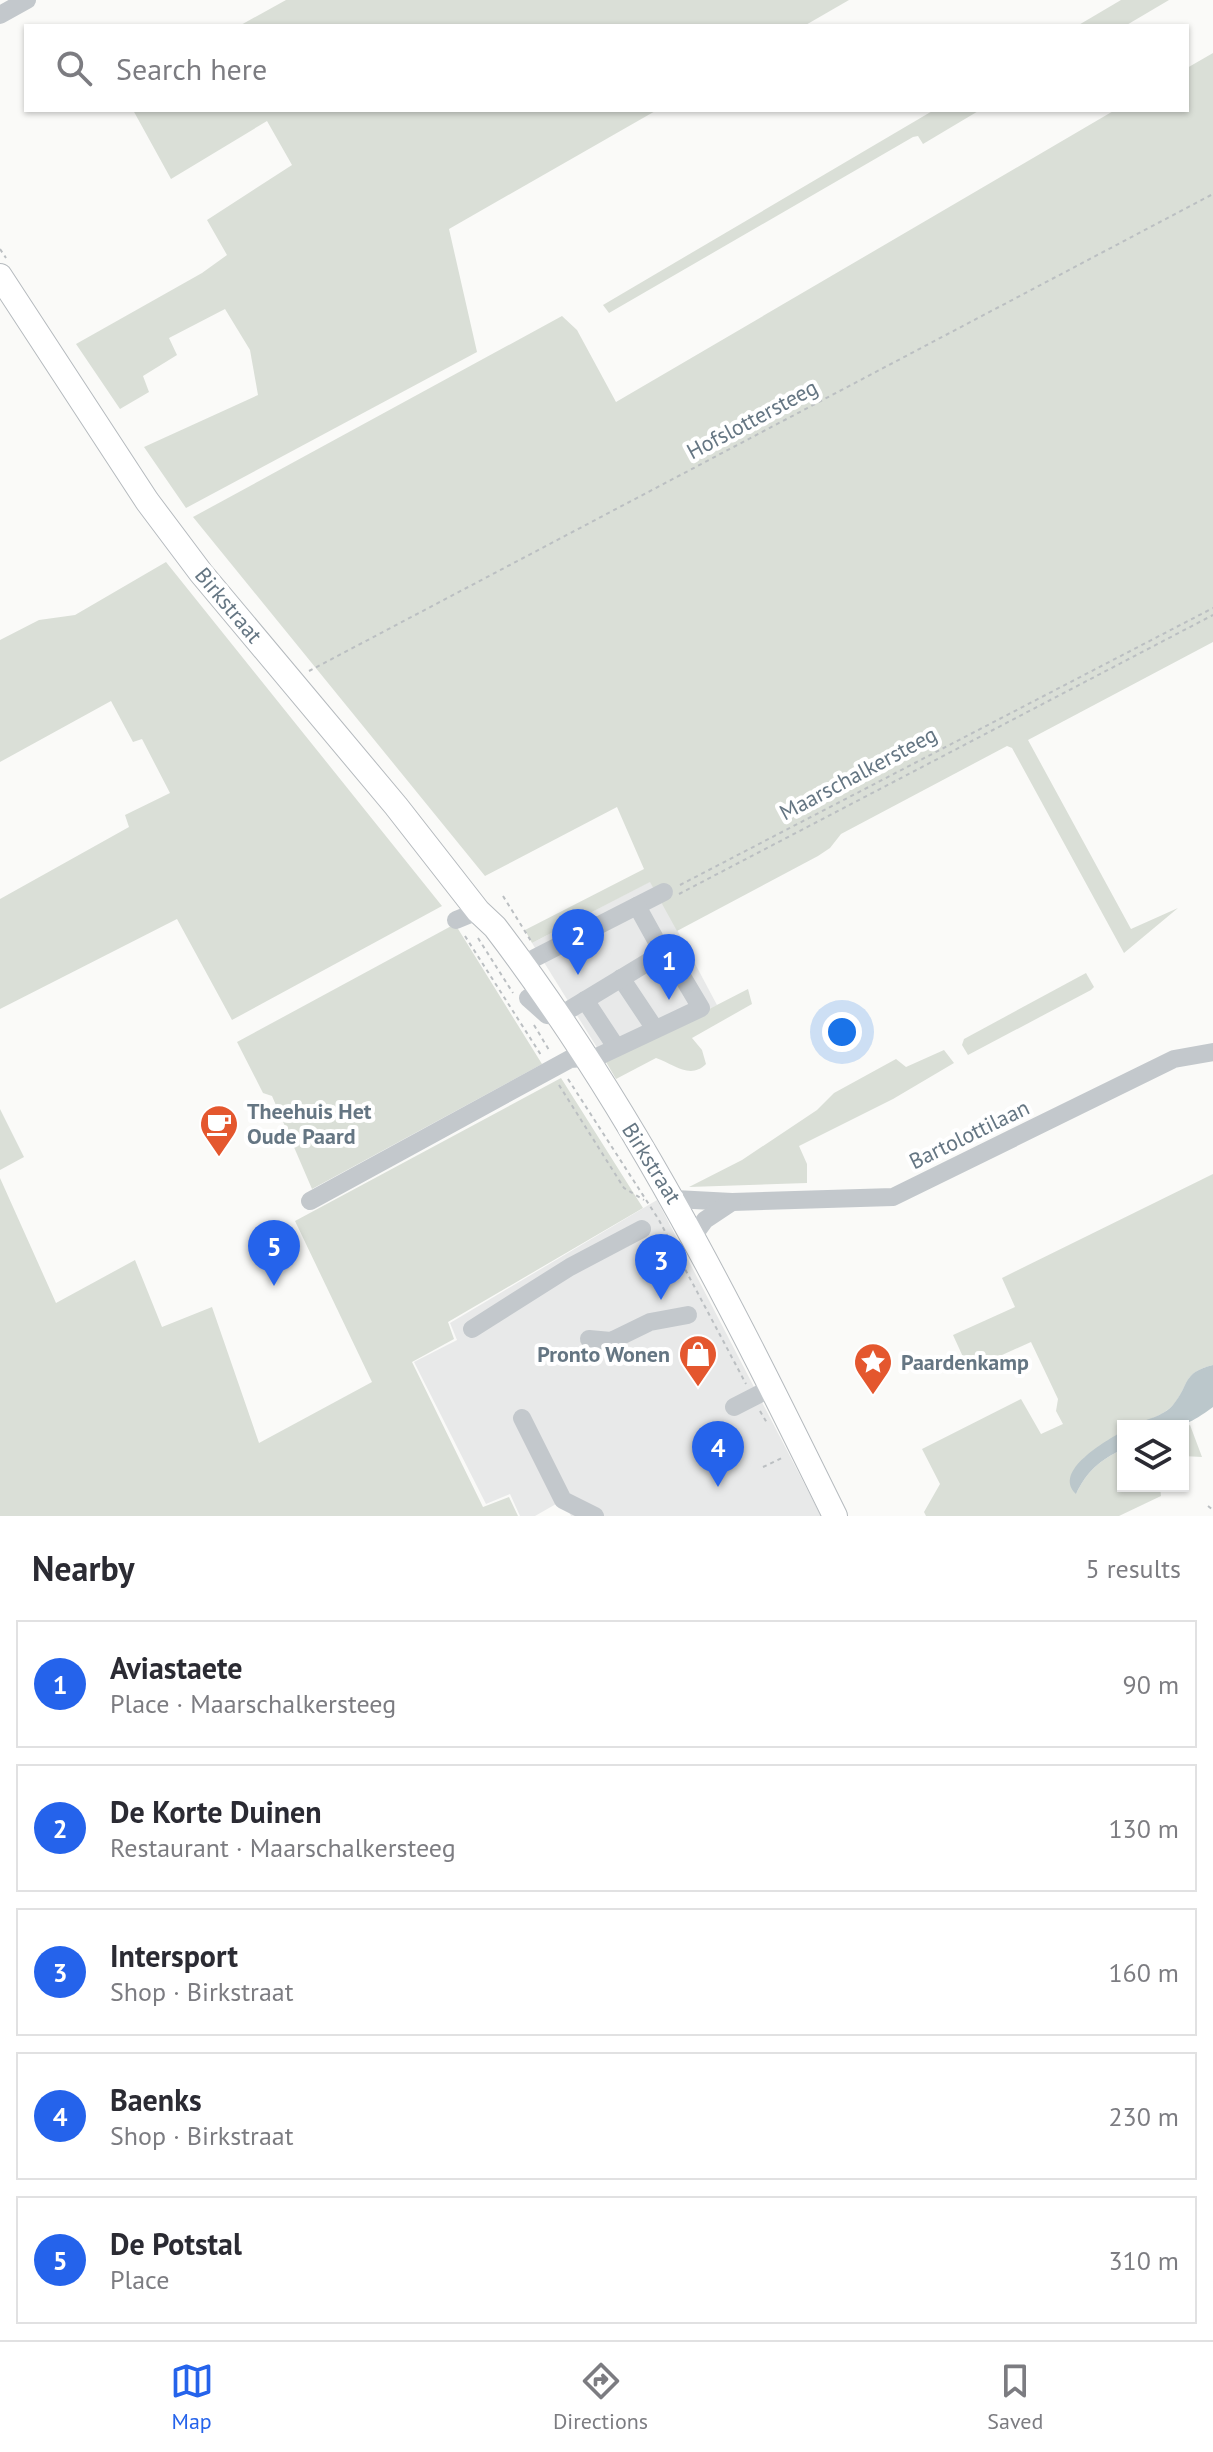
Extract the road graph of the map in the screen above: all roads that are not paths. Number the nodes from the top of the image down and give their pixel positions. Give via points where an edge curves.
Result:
1 (27, 0) edge
2 (0, 15) edge
3 (0, 276) edge
4 (667, 891) road end
5 (637, 906) junction
6 (472, 915) junction
7 (663, 953) junction
8 (519, 964) junction
9 (621, 978) junction
10 (585, 1000) junction
11 (559, 1021) junction
12 (655, 1029) junction
13 (616, 1047) junction
14 (1213, 1052) edge
15 (578, 1060) junction
16 (675, 1199) junction
17 (310, 1201) dead end
18 (732, 1202) junction
19 (642, 1229) dead end
20 (694, 1235) junction
21 (688, 1315) dead end
22 (472, 1329) dead end
23 (589, 1339) dead end
24 (762, 1392) junction
25 (734, 1407) dead end
26 (522, 1418) dead end
27 (595, 1516) edge
28 (822, 1516) edge
29 (835, 1516) edge

1 - 2 street
3 - 6 main road, Birkstraat via 147,501 386,794
4 - 5 street
5 - 7 street
5 - 8 street
6 - 8 main road, Birkstraat
6 - 11 main road, Birkstraat via 528,998
7 - 9 street
7 - 12 street via 670,956 701,1008
8 - 11 main road, Birkstraat
9 - 10 street
9 - 12 street
10 - 11 street
10 - 13 street
11 - 15 main road, Birkstraat
12 - 13 street
13 - 15 street
14 - 18 street, Bartolottilaan via 1174,1059 893,1197
15 - 16 main road, Birkstraat
15 - 17 street
15 - 24 main road, Birkstraat via 671,1213
16 - 18 street, Bartolottilaan
16 - 20 main road, Birkstraat
18 - 20 street via 705,1220
19 - 22 street
20 - 24 main road, Birkstraat
21 - 23 street via 650,1322 611,1341
24 - 25 street
24 - 28 main road, Birkstraat
24 - 29 main road, Birkstraat
26 - 27 street via 563,1500

